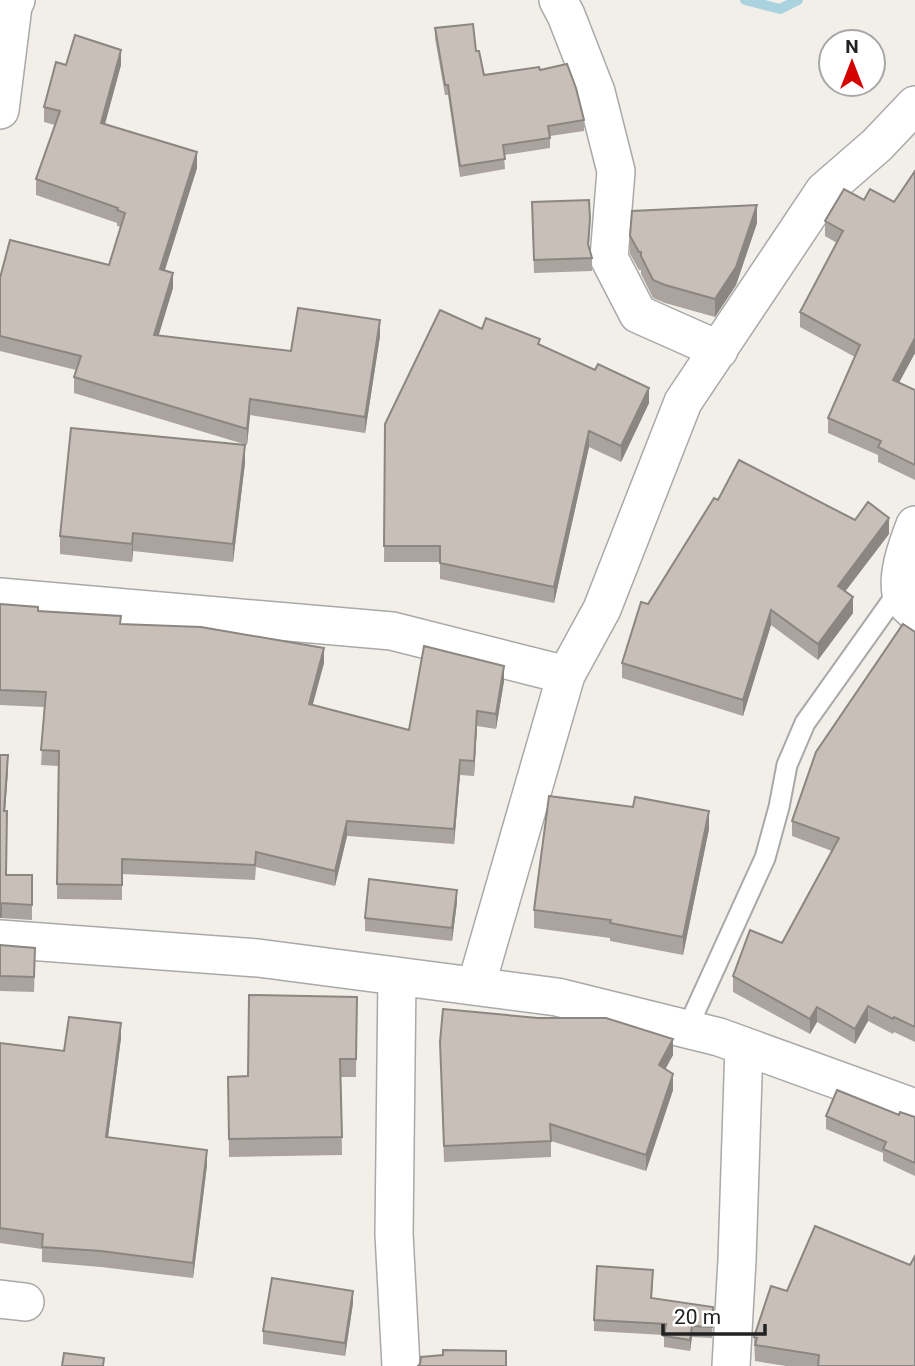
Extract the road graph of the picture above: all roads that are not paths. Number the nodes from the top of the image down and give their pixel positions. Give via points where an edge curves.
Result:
1 (16, 0) edge
2 (558, 0) edge
3 (915, 105) edge
4 (0, 110) edge
5 (719, 349) junction
6 (915, 525) edge
7 (0, 597) edge
8 (908, 600) edge
9 (566, 676) junction
10 (0, 939) edge
11 (397, 976) junction
12 (476, 986) junction
13 (687, 1029) junction
14 (744, 1046) junction
15 (915, 1108) edge
16 (401, 1366) edge
17 (731, 1366) edge

1 - 4 street
2 - 5 street via 596,92 616,171 610,258 638,314
3 - 5 street via 824,191
5 - 9 street via 683,402 602,609
6 - 8 street via 903,558
7 - 9 street via 392,631
8 - 13 lane via 806,723 787,765 765,858
9 - 12 street
10 - 11 street via 258,958
11 - 12 street
11 - 16 street via 394,1234
12 - 13 street via 557,997
13 - 14 street
14 - 15 street
14 - 17 street

